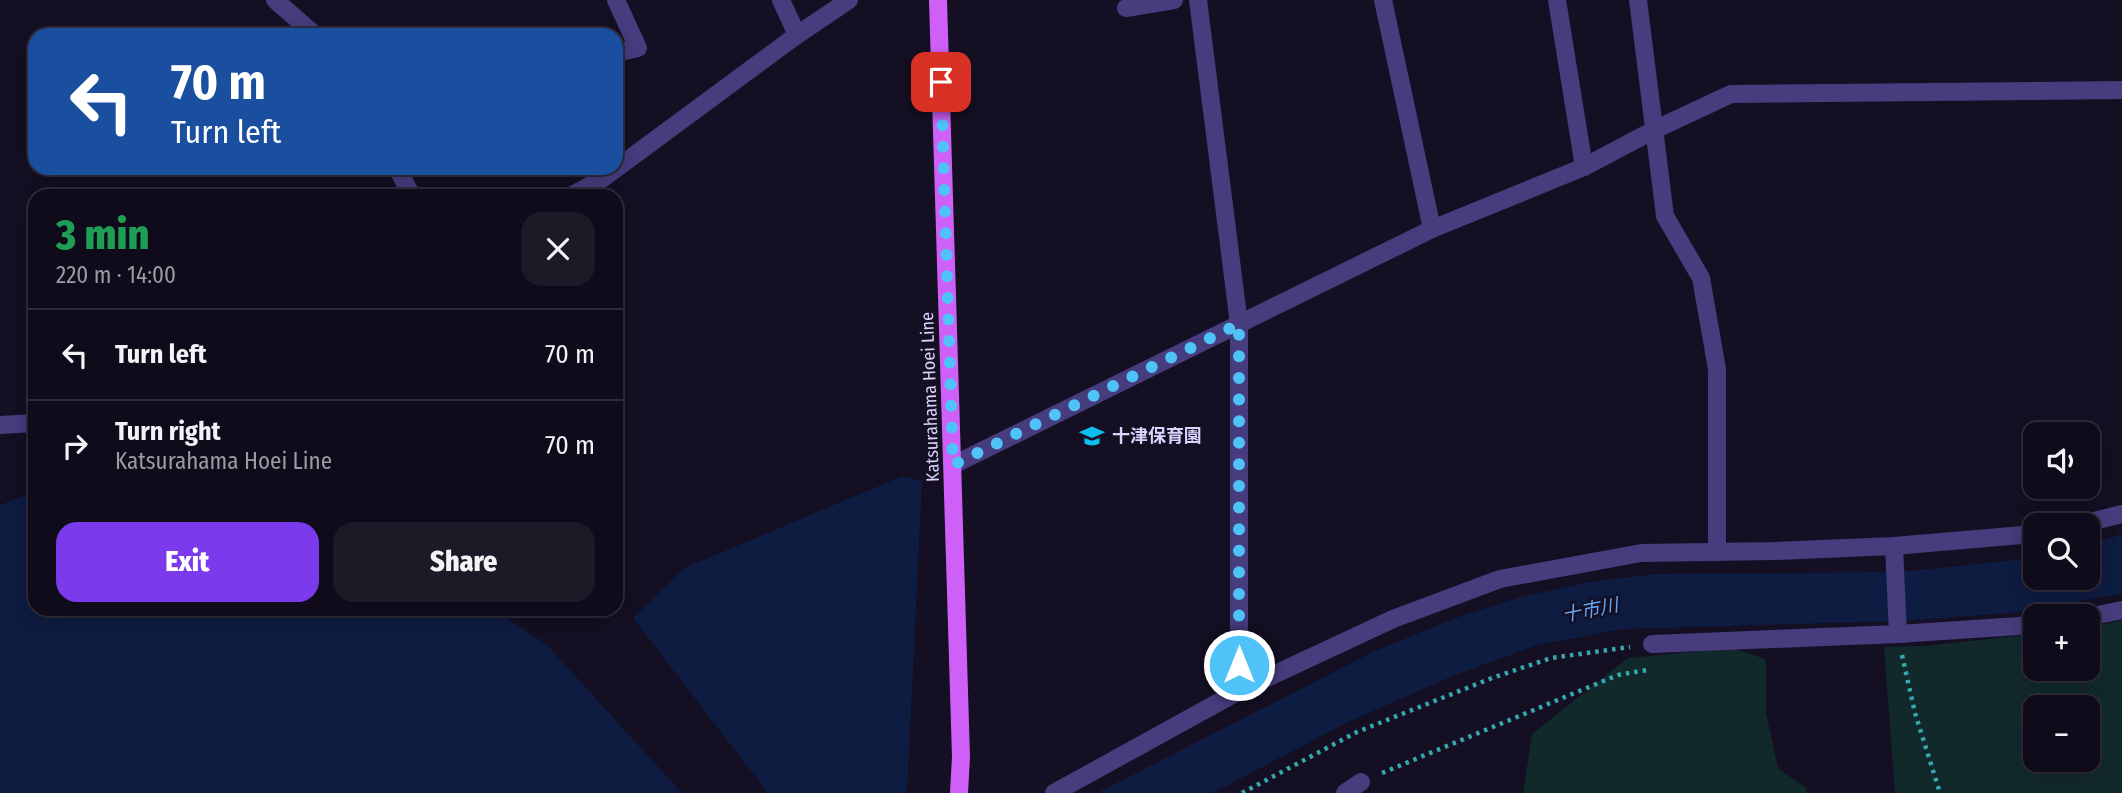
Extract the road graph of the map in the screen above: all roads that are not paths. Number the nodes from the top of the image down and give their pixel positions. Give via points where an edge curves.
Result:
1 (275, 0) edge
2 (616, 0) edge
3 (781, 0) edge
4 (849, 0) edge
5 (938, 0) edge
6 (1174, 0) edge
7 (1198, 0) edge
8 (1383, 0) edge
9 (1557, 0) edge
10 (1638, 0) edge
11 (1125, 8) dead end
12 (307, 28) edge
13 (797, 36) junction
14 (623, 51) edge
15 (2122, 90) edge
16 (1654, 130) junction
17 (623, 164) edge
18 (1584, 167) junction
19 (607, 175) edge
20 (584, 189) edge
21 (1432, 229) junction
22 (1239, 324) junction
23 (28, 423) edge
24 (0, 425) edge
25 (953, 465) junction
26 (2122, 514) edge
27 (2100, 520) edge
28 (2023, 536) edge
29 (1717, 552) junction
30 (1894, 552) junction
31 (2122, 610) edge
32 (2100, 615) edge
33 (2023, 626) edge
34 (1898, 631) junction
35 (1652, 644) road end
36 (1239, 691) junction
37 (1361, 782) road end
38 (959, 793) edge
39 (1054, 793) edge
40 (1345, 793) edge

1 - 12 street
2 - 14 street via 638,48
3 - 13 street
4 - 13 street
5 - 25 main road, Katsurahama Hoei Line
6 - 11 street
7 - 22 street
8 - 21 street
9 - 18 street
10 - 16 street
13 - 17 street
15 - 16 street via 1731,94
16 - 18 street
16 - 29 street via 1665,216 1701,278 1717,369
18 - 21 street
19 - 20 street
21 - 22 street
22 - 25 street
22 - 36 street
23 - 24 street
25 - 38 main road, Katsurahama Hoei Line
26 - 27 street
28 - 30 street
29 - 30 street
29 - 36 street via 1641,553 1500,579 1393,619
30 - 34 street
31 - 32 street
33 - 34 street
34 - 35 street
36 - 39 street
37 - 40 street

